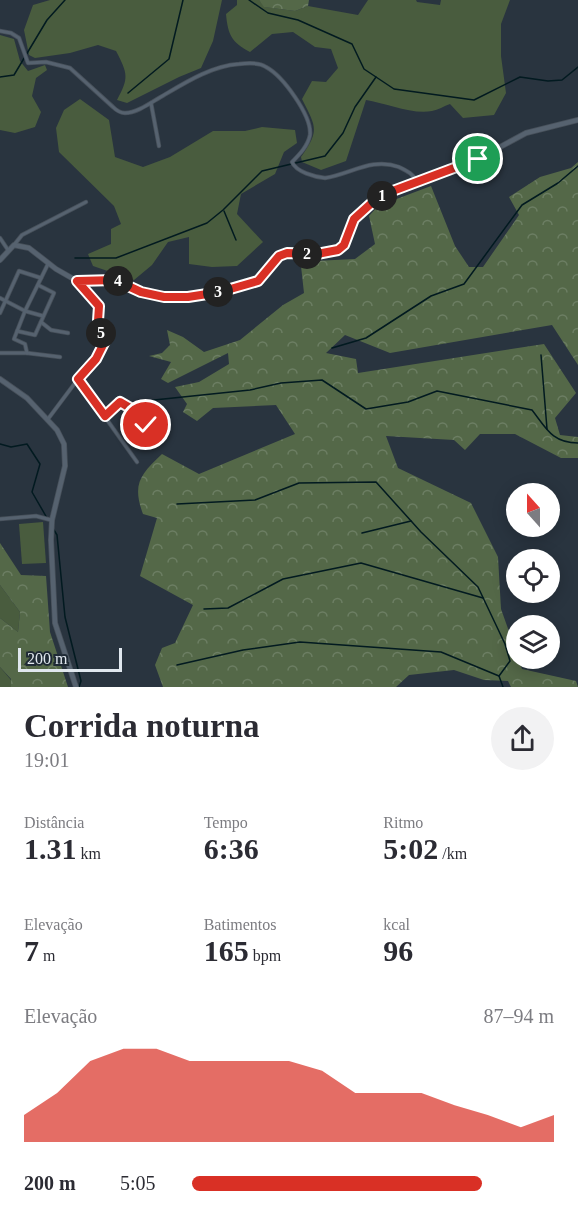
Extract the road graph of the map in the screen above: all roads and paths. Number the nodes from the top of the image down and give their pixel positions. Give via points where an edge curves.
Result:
1 (0, 31) edge
2 (151, 102) junction
3 (578, 120) edge
4 (159, 146) dead end
5 (418, 182) junction
6 (86, 202) dead end
7 (0, 238) edge
8 (14, 245) junction
9 (8, 250) junction
10 (0, 260) edge
11 (49, 263) junction
12 (42, 278) junction
13 (77, 281) junction
14 (38, 285) junction
15 (0, 298) edge
16 (6, 301) junction
17 (25, 310) junction
18 (0, 313) edge
19 (43, 316) junction
20 (41, 322) junction
21 (17, 331) junction
22 (68, 333) dead end
23 (27, 352) junction
24 (0, 353) edge
25 (60, 357) dead end
26 (0, 379) edge
27 (78, 379) junction
28 (105, 416) junction
29 (164, 418) dead end
30 (48, 419) junction
31 (137, 462) dead end
32 (0, 519) edge
33 (52, 524) junction
34 (76, 687) edge

1 - 2 street via 19,38 28,63 46,62 70,68 118,111 135,111
2 - 4 street
2 - 5 street via 216,69 239,64 268,67 298,101 308,124 310,135 292,162 296,168 325,178 384,163 410,172
3 - 5 street via 526,133 478,159
5 - 13 street via 375,200 354,219 344,245 338,250 279,256 258,281 248,284 188,297 164,297 115,280
6 - 8 street via 22,235
7 - 9 street
8 - 9 street
8 - 11 street via 29,248
9 - 10 street
11 - 12 street
11 - 13 street
12 - 14 street
12 - 16 street via 20,271
13 - 27 street via 99,306 98,321 105,341 96,359
14 - 17 street
14 - 19 street via 54,292
15 - 16 street
16 - 17 street
16 - 18 street
17 - 19 street
17 - 21 street
19 - 20 street
20 - 21 street via 35,335
20 - 22 street via 51,330
21 - 23 street via 14,339 25,344
23 - 24 street
23 - 25 street
26 - 30 street
27 - 28 street
27 - 30 street
28 - 29 street via 120,402 148,426
28 - 31 street
30 - 33 street via 61,436 65,455
32 - 33 street via 36,516
33 - 34 street via 55,623

